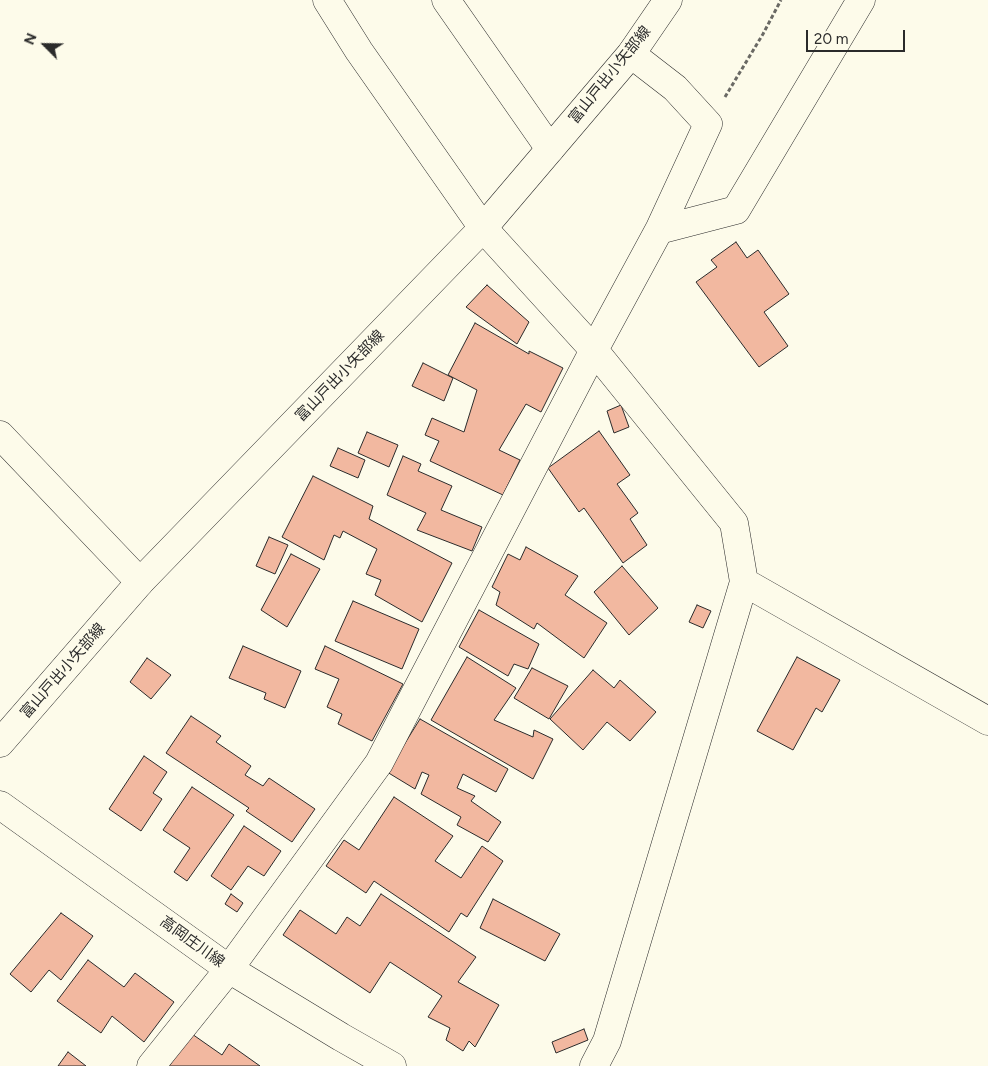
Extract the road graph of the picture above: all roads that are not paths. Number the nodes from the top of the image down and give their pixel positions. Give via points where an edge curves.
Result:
1 (327, 0) edge
2 (446, 0) edge
3 (668, 0) edge
4 (862, 0) edge
5 (631, 54) junction
6 (550, 149) junction
7 (483, 228) junction
8 (659, 230) junction
9 (594, 350) junction
10 (0, 434) edge
11 (140, 582) junction
12 (744, 582) junction
13 (988, 721) edge
14 (0, 742) edge
15 (0, 805) edge
16 (229, 969) junction
17 (151, 1066) edge
18 (392, 1066) edge
19 (594, 1066) edge

1 - 7 street
2 - 6 street
3 - 5 street, 富山戸出小矢部線
4 - 8 street via 736,210
5 - 6 street, 富山戸出小矢部線
5 - 8 street via 674,88 708,124
6 - 7 street, 富山戸出小矢部線
7 - 9 street
7 - 11 street, 富山戸出小矢部線
8 - 9 street
9 - 12 street via 734,523
9 - 16 street via 379,763
10 - 11 street
11 - 14 street, 富山戸出小矢部線
12 - 13 street
12 - 19 street via 607,1041
15 - 16 street, 高岡庄川線
16 - 17 street
16 - 18 street, 高岡庄川線

